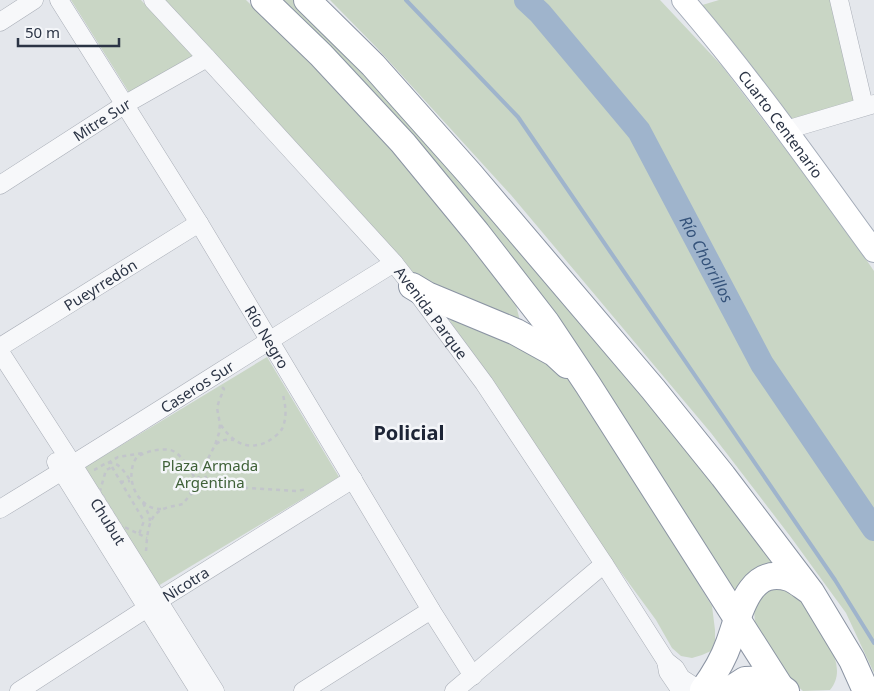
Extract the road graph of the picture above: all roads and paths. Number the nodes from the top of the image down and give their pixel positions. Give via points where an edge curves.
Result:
1 (34, 0) edge
2 (59, 0) edge
3 (153, 0) edge
4 (264, 0) edge
5 (308, 0) edge
6 (683, 0) edge
7 (839, 0) edge
8 (0, 22) edge
9 (207, 58) junction
10 (124, 105) junction
11 (869, 105) edge
12 (786, 130) junction
13 (0, 185) edge
14 (199, 223) junction
15 (874, 251) edge
16 (394, 263) junction
17 (412, 286) junction
18 (270, 340) junction
19 (0, 348) edge
20 (0, 352) edge
21 (0, 372) edge
22 (215, 375) junction
23 (588, 385) junction
24 (297, 386) junction
25 (220, 424) junction
26 (236, 440) junction
27 (215, 445) junction
28 (145, 452) junction
29 (108, 463) junction
30 (73, 465) junction
31 (103, 466) junction
32 (204, 466) junction
33 (106, 470) junction
34 (353, 479) junction
35 (196, 481) junction
36 (120, 482) junction
37 (131, 483) junction
38 (215, 486) junction
39 (135, 493) junction
40 (189, 496) junction
41 (129, 497) junction
42 (140, 499) junction
43 (142, 502) junction
44 (316, 502) junction
45 (0, 509) edge
46 (163, 509) junction
47 (138, 510) junction
48 (150, 525) junction
49 (139, 534) junction
50 (148, 538) junction
51 (146, 551) dead end
52 (604, 564) junction
53 (811, 592) junction
54 (153, 604) junction
55 (431, 610) junction
56 (737, 619) junction
57 (849, 655) junction
58 (473, 676) junction
59 (783, 689) edge
60 (696, 690) edge
61 (19, 691) edge
62 (199, 691) edge
63 (215, 691) edge
64 (303, 691) edge
65 (454, 691) edge
66 (728, 691) edge
67 (845, 691) edge
68 (866, 691) edge
69 (872, 691) edge

1 - 8 street
2 - 10 street, Río Negro
3 - 9 street, Avenida Parque
4 - 23 highway via 321,55 403,143 546,322
5 - 53 highway via 380,72 548,264 654,389
6 - 12 main road, Cuarto Centenario
7 - 11 street
9 - 10 street, Mitre Sur
9 - 16 street, Avenida Parque
10 - 13 street, Mitre Sur
10 - 14 street, Río Negro
11 - 12 street
12 - 15 main road, Cuarto Centenario
14 - 18 street, Río Negro
14 - 19 street, Pueyrredón
16 - 17 street, Avenida Parque
16 - 18 street, Caseros Sur
17 - 23 highway via 516,332 554,353
17 - 52 street, Avenida Parque via 484,383
18 - 22 street, Caseros Sur
18 - 24 street, Río Negro
20 - 30 street, Chubut
21 - 30 street, Chubut
22 - 25 path via 224,390 217,408
22 - 30 street, Caseros Sur
23 - 56 highway
24 - 26 path via 283,394 286,412 281,431 259,445 247,445
24 - 34 street, Río Negro
25 - 26 path
25 - 27 path
26 - 27 path via 222,440
27 - 32 path
28 - 29 path via 118,457
28 - 35 path via 173,450 192,471
28 - 37 path via 136,458 131,470
29 - 31 path
29 - 37 path via 123,470
30 - 31 path via 94,471
30 - 45 street, Caseros Sur
30 - 54 street, Chubut
31 - 33 path
32 - 35 path
32 - 38 path via 206,478
33 - 36 path via 112,467
33 - 49 path via 100,491 120,525
34 - 44 street, Nicotra
34 - 55 street, Río Negro
35 - 40 path
36 - 37 path
36 - 41 path
37 - 39 path
38 - 40 path via 195,491
38 - 44 path via 298,491 308,488
39 - 41 path
39 - 42 path
40 - 46 path via 183,504
41 - 47 path
42 - 43 path
42 - 46 path via 146,505
43 - 47 path
43 - 48 path
44 - 54 street, Nicotra
46 - 48 path via 155,514
47 - 49 path via 144,521
48 - 50 path
49 - 50 path
50 - 51 path
52 - 58 street
52 - 60 street, Avenida Parque via 666,661
53 - 56 highway via 790,578 766,578 755,584 746,595
53 - 57 highway
54 - 61 street, Nicotra
54 - 62 street, Chubut
54 - 63 street, Chubut
55 - 58 street, Río Negro
55 - 64 street
56 - 59 highway
56 - 60 highway via 713,676
57 - 67 highway via 851,672
57 - 68 highway
57 - 69 highway
58 - 65 street
59 - 66 highway via 769,679 745,680

